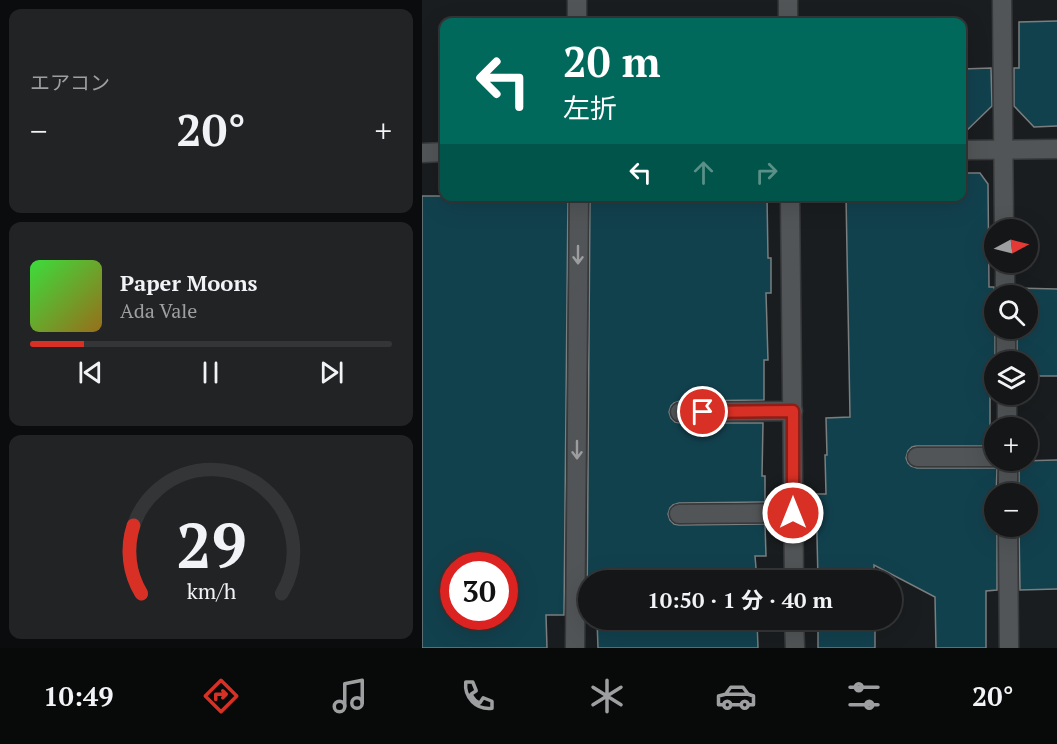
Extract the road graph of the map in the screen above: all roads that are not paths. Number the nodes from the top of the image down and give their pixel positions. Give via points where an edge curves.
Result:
1 (577, 0) edge
2 (788, 0) edge
3 (1002, 0) edge
4 (577, 18) edge
5 (788, 18) edge
6 (1058, 149) edge
7 (966, 150) edge
8 (1003, 150) junction
9 (440, 152) edge
10 (422, 153) edge
11 (579, 201) edge
12 (790, 201) edge
13 (1004, 219) edge
14 (793, 411) junction
15 (680, 412) dead end
16 (917, 457) dead end
17 (984, 457) edge
18 (793, 513) junction
19 (679, 514) dead end
20 (1008, 537) edge
21 (794, 570) edge
22 (794, 630) edge
23 (575, 648) edge
24 (795, 648) edge
25 (1009, 648) edge

1 - 4 street
2 - 5 street
3 - 8 street
6 - 8 street
7 - 8 street
8 - 13 street
9 - 10 street
11 -> 23 street
12 - 14 street
14 - 15 street
14 - 18 street
16 - 17 street
18 - 19 street
18 - 21 street
20 - 25 street
22 - 24 street

